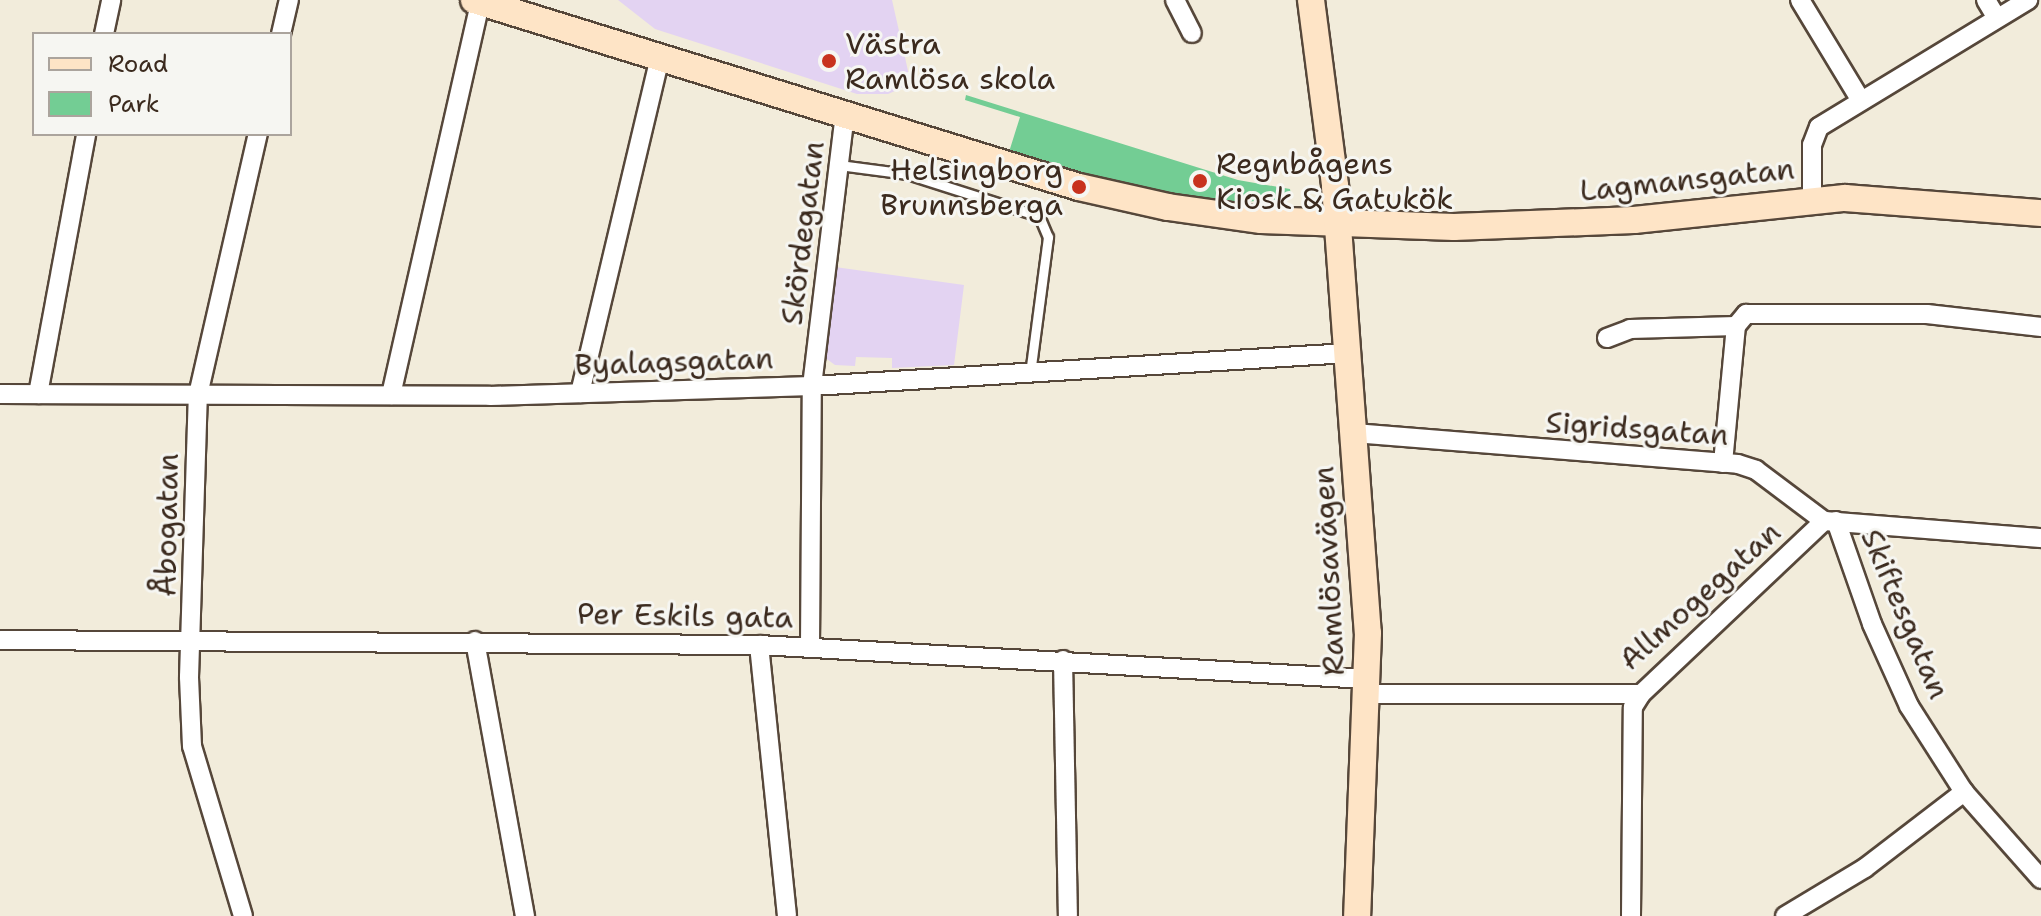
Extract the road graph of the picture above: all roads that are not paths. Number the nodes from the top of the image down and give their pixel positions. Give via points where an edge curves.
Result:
1 (111, 0) edge
2 (289, 0) edge
3 (1175, 0) edge
4 (1311, 0) edge
5 (1800, 0) edge
6 (1986, 0) edge
7 (2028, 0) edge
8 (477, 1) edge
9 (1997, 18) junction
10 (104, 32) edge
11 (281, 32) edge
12 (1192, 33) dead end
13 (660, 57) junction
14 (1860, 99) junction
15 (845, 115) junction
16 (86, 136) edge
17 (258, 136) edge
18 (839, 165) junction
19 (1812, 199) junction
20 (2041, 213) edge
21 (1338, 223) junction
22 (1736, 326) junction
23 (2041, 327) edge
24 (1607, 338) dead end
25 (1349, 353) junction
26 (1030, 374) junction
27 (812, 386) junction
28 (580, 393) junction
29 (0, 394) edge
30 (38, 394) junction
31 (198, 395) junction
32 (391, 395) junction
33 (1354, 433) junction
34 (1723, 463) junction
35 (1830, 521) junction
36 (2041, 538) edge
37 (193, 639) junction
38 (0, 640) edge
39 (475, 641) junction
40 (759, 645) junction
41 (810, 646) junction
42 (1063, 660) junction
43 (1367, 686) junction
44 (1641, 694) junction
45 (1964, 792) junction
46 (2041, 879) edge
47 (243, 916) edge
48 (525, 916) edge
49 (787, 916) edge
50 (1068, 916) edge
51 (1357, 916) edge
52 (1631, 916) edge
53 (1785, 916) edge

1 - 10 street
2 - 11 street
3 - 12 street
4 - 21 street, Ramlösavägen
5 - 14 street
6 - 9 street
7 - 9 street
8 - 13 street, Lagmansgatan
8 - 32 street
9 - 14 street
13 - 15 street, Lagmansgatan
13 - 28 street
14 - 19 street via 1815,135
15 - 18 street, Skördegatan
15 - 21 street, Lagmansgatan via 1131,201 1261,220
16 - 30 street
17 - 31 street, Åbogatan
18 - 26 lane via 907,174 1039,216 1048,237
18 - 27 street, Skördegatan
19 - 20 street, Lagmansgatan via 1928,201
19 - 21 street, Lagmansgatan via 1581,223
21 - 25 street, Ramlösavägen
22 - 23 street via 1752,312 1824,310 1927,314
22 - 24 street via 1630,329
22 - 34 street
25 - 26 street, Byalagsgatan
25 - 33 street, Ramlösavägen
26 - 27 street, Byalagsgatan
27 - 28 street, Byalagsgatan
27 - 41 street, Skördegatan
28 - 32 street, Byalagsgatan
29 - 30 street, Byalagsgatan
30 - 31 street, Byalagsgatan
31 - 32 street, Byalagsgatan
31 - 37 street, Åbogatan
33 - 34 street, Sigridsgatan
33 - 43 street, Ramlösavägen
34 - 35 street, Sigridsgatan via 1756,470
35 - 36 street
35 - 44 street, Allmogegatan
35 - 45 street, Skiftesgatan via 1888,663
37 - 38 street, Per Eskils gata
37 - 39 street, Per Eskils gata
37 - 47 street, Åbogatan via 192,746
39 - 40 street, Per Eskils gata
39 - 48 street
40 - 41 street, Per Eskils gata
40 - 49 street
41 - 42 street, Per Eskils gata
42 - 43 street, Per Eskils gata
42 - 50 street
43 - 44 street, Allmogegatan
43 - 51 street, Ramlösavägen
44 - 52 street via 1633,707
45 - 46 street, Skiftesgatan
45 - 53 street via 1865,868

